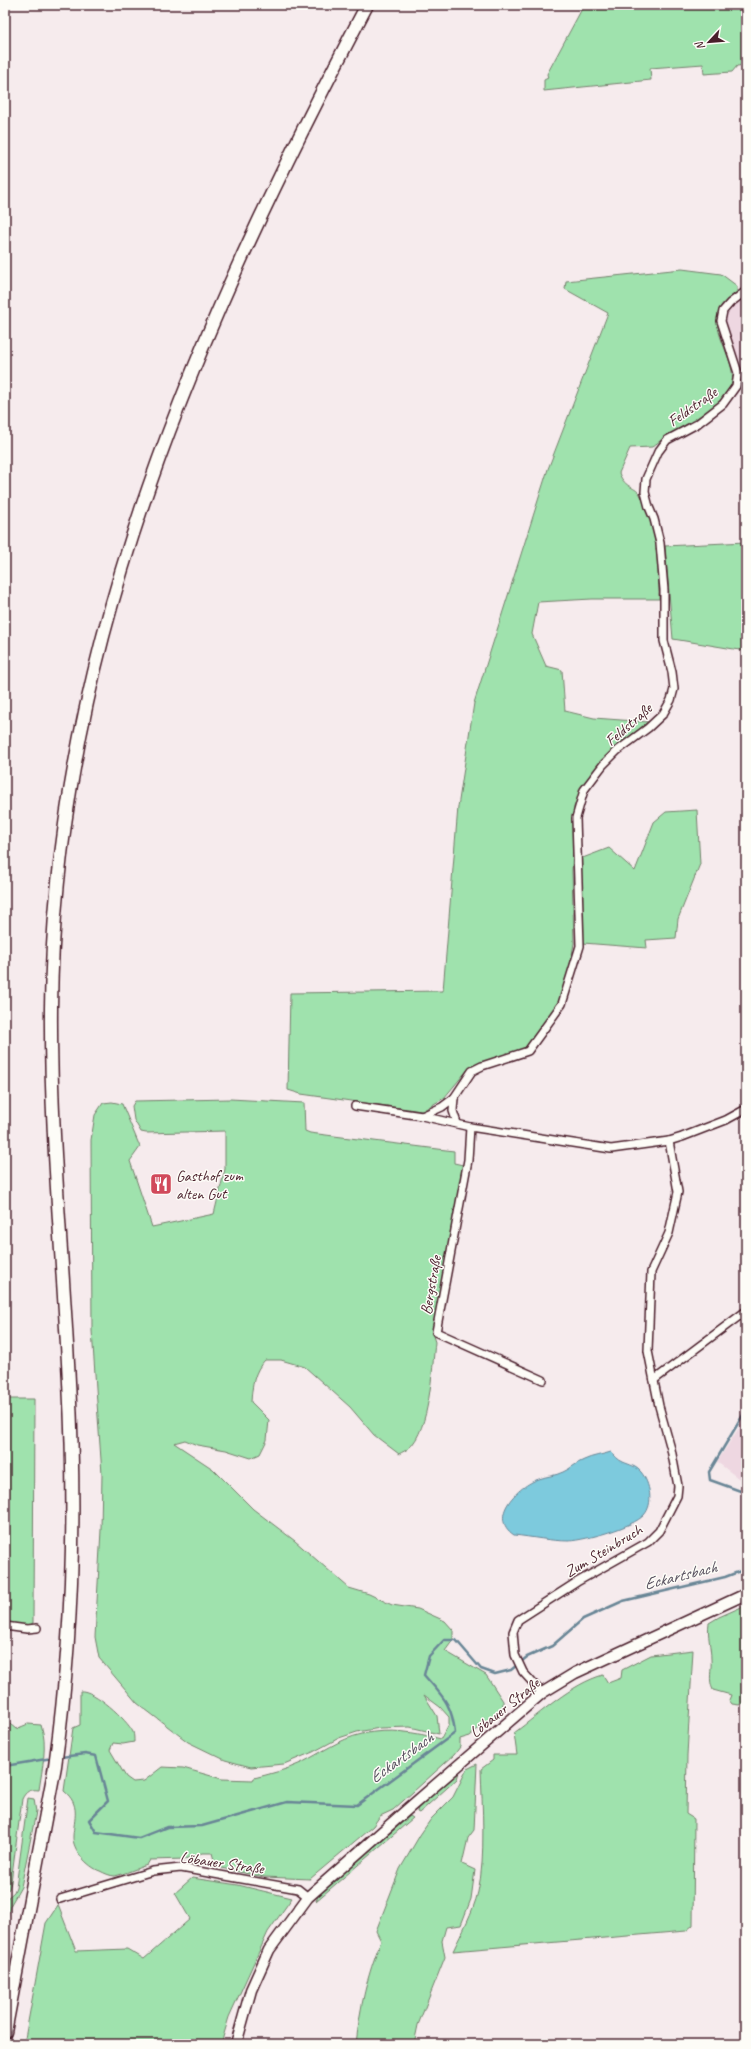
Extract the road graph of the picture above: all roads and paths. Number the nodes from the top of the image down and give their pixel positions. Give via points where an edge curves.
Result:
1 (367, 5) edge
2 (746, 291) edge
3 (454, 1098) junction
4 (355, 1106) dead end
5 (746, 1109) edge
6 (422, 1116) junction
7 (457, 1123) junction
8 (470, 1127) junction
9 (669, 1141) junction
10 (746, 1311) edge
11 (543, 1380) dead end
12 (654, 1380) junction
13 (746, 1594) edge
14 (5, 1626) edge
15 (37, 1628) dead end
16 (542, 1693) junction
17 (311, 1894) junction
18 (60, 1899) dead end
19 (5, 2032) edge
20 (236, 2044) edge

1 - 19 highway via 260,218 184,390 153,472 115,590 78,743 68,804 56,912 51,1006 54,1137 72,1460 71,1600 62,1722 48,1810
2 - 3 street, Feldstraße via 723,311 721,321 738,373 736,386 723,404 697,424 667,440 658,452 646,479 648,507 660,543 664,641 674,689 671,700 662,714 617,751 584,790 576,818 580,946 562,1004 528,1052 472,1071
3 - 6 street, Feldstraße
3 - 7 street via 453,1111
4 - 6 street
5 - 9 street via 726,1120
6 - 7 street
7 - 8 street
8 - 9 street via 611,1149
8 - 11 street, Bergstraße via 468,1160 436,1332
9 - 12 street, Zum Steinbruch via 678,1192 669,1233 652,1272 648,1351
10 - 12 street
12 - 16 street, Zum Steinbruch via 658,1406 672,1449 678,1486 677,1496 665,1522 648,1542 577,1582 518,1620 513,1632 515,1655 523,1672
13 - 16 main road, Löbauer Straße via 589,1666
14 - 15 street
16 - 17 main road, Löbauer Straße
17 - 18 street, Löbauer Straße via 298,1889 181,1868 147,1873
17 - 20 main road via 269,1950 251,1990

